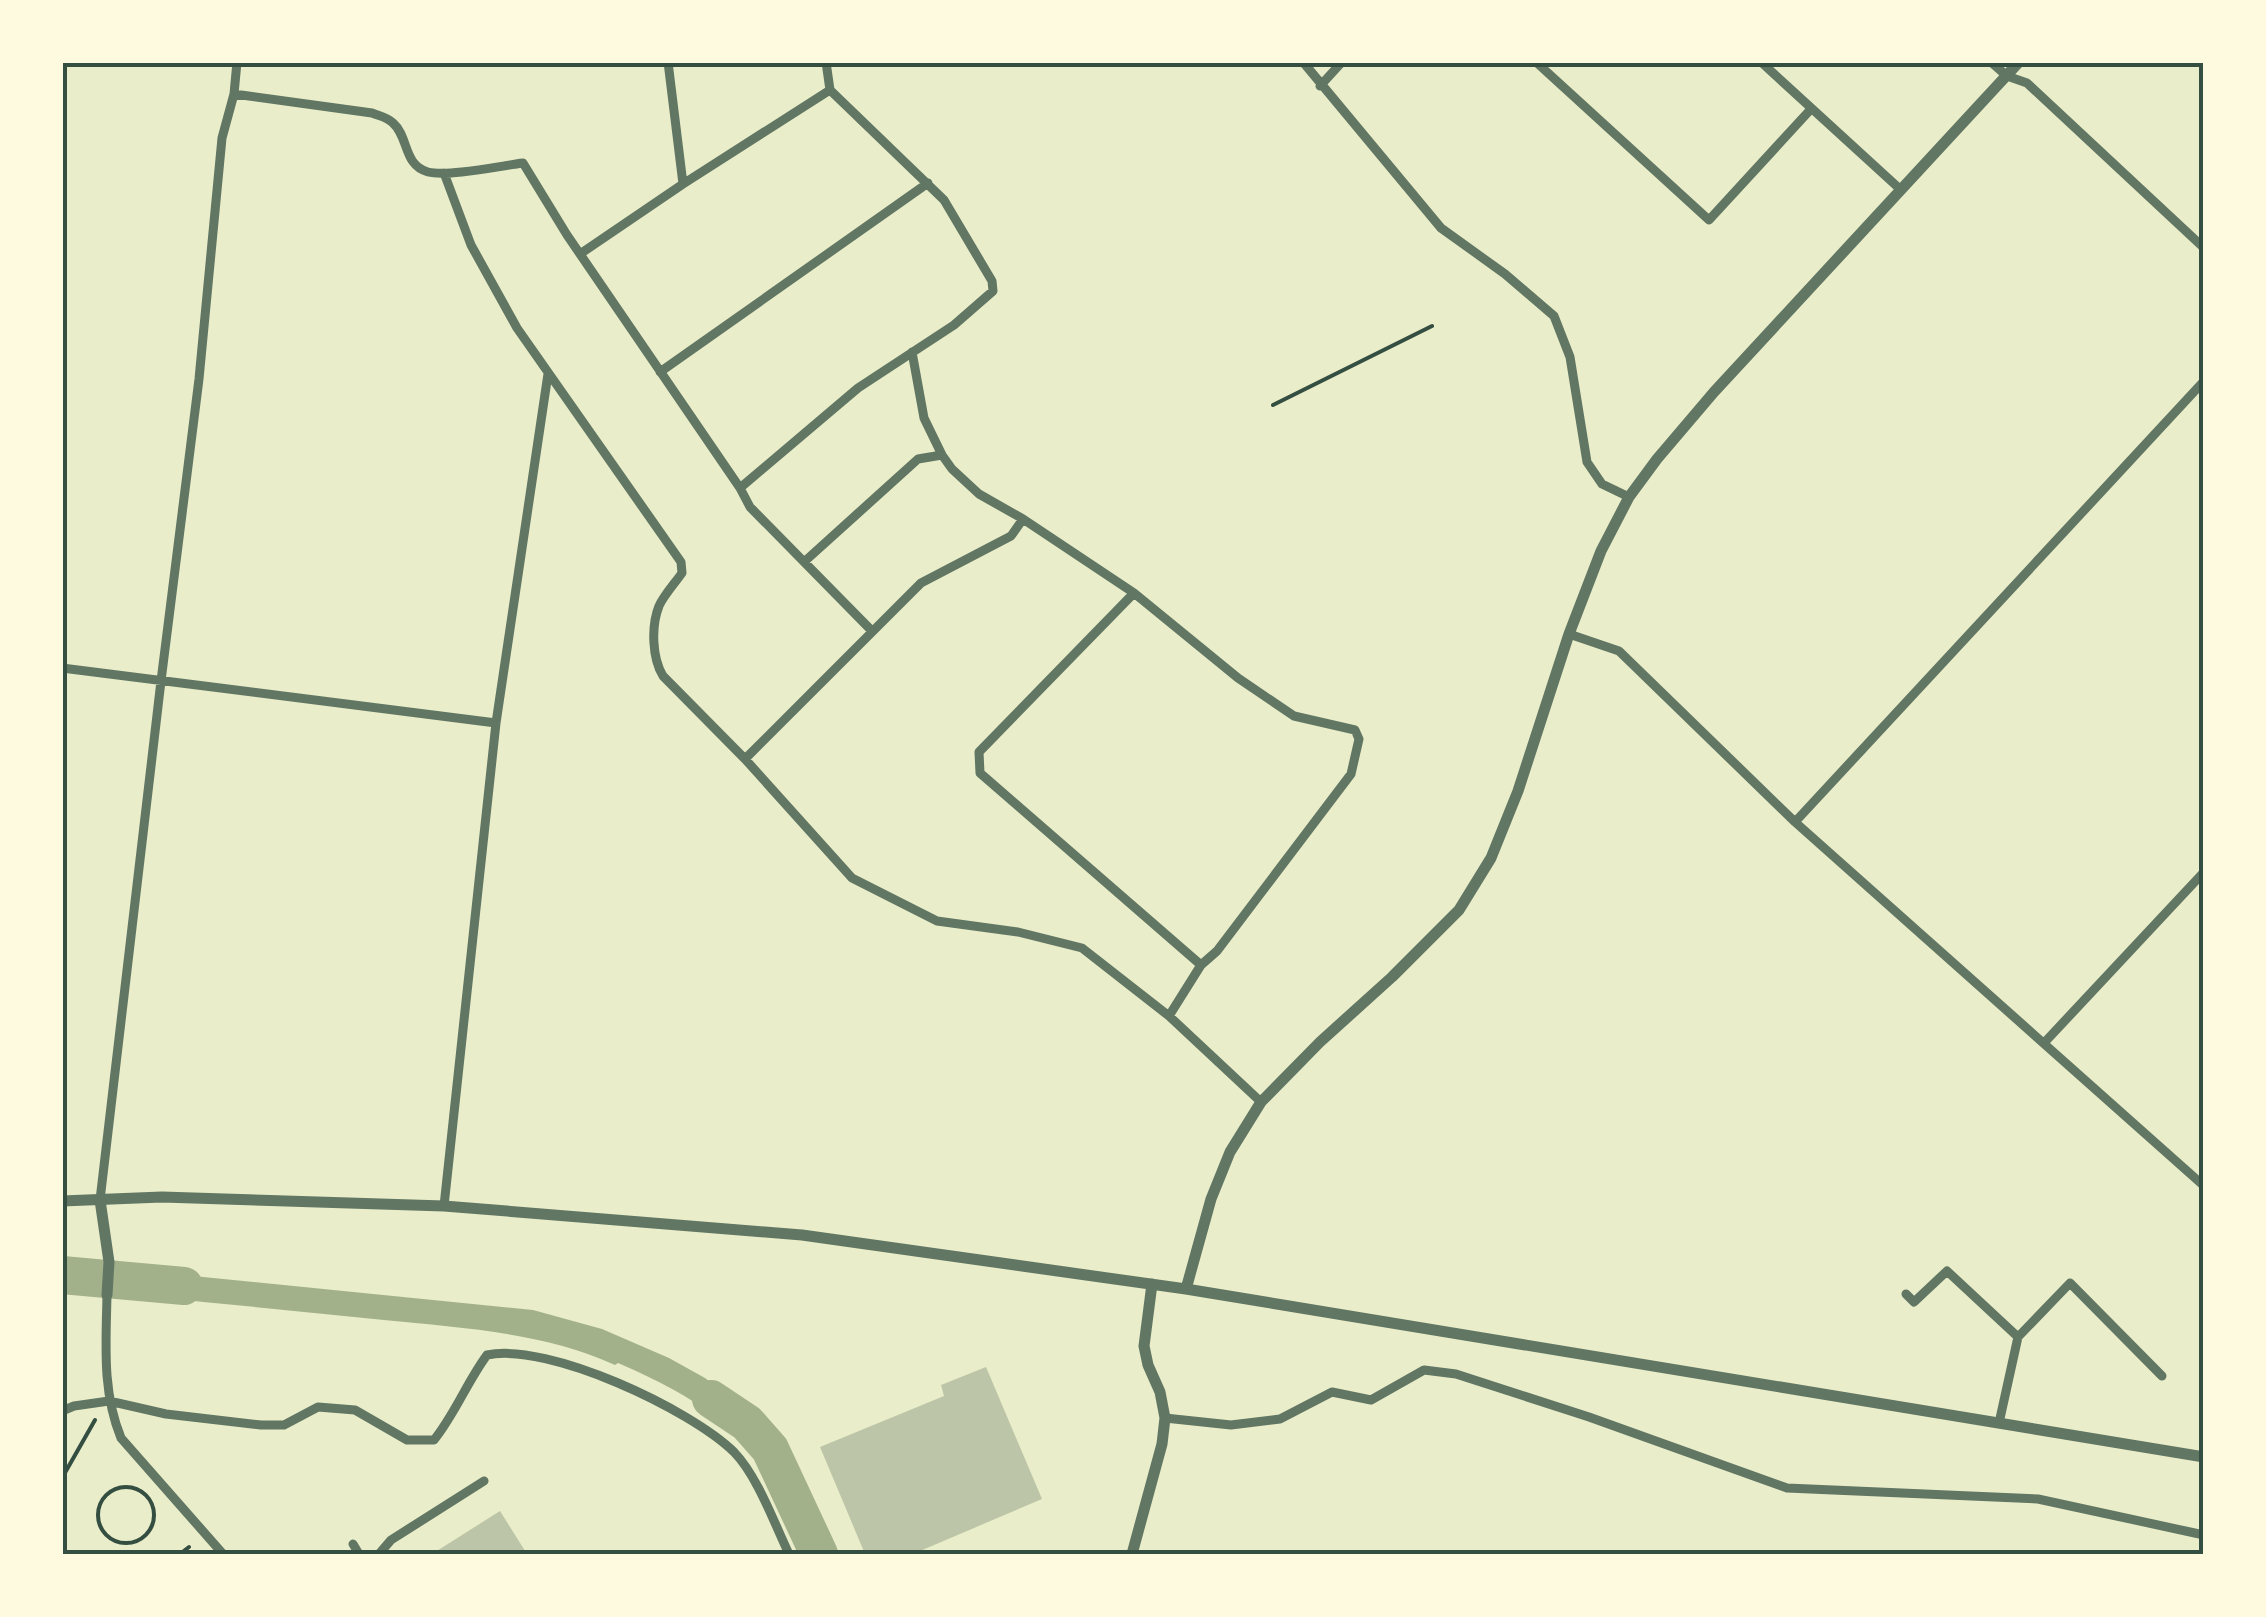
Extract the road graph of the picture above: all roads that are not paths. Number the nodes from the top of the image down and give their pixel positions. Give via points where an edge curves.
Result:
1 (68, 62) edge
2 (96, 62) edge
3 (237, 62) edge
4 (668, 62) edge
5 (826, 62) edge
6 (1303, 62) edge
7 (1342, 62) edge
8 (1536, 62) edge
9 (1761, 62) edge
10 (1992, 62) edge
11 (2019, 62) edge
12 (2006, 76) junction
13 (1320, 86) junction
14 (830, 90) junction
15 (234, 94) junction
16 (1811, 110) junction
17 (444, 172) junction
18 (928, 182) junction
19 (683, 184) junction
20 (1900, 190) junction
21 (2204, 248) edge
22 (580, 254) junction
23 (912, 352) junction
24 (660, 372) junction
25 (548, 374) junction
26 (2204, 380) edge
27 (942, 456) junction
28 (740, 488) junction
29 (1629, 498) junction
30 (1023, 519) junction
31 (804, 562) junction
32 (1134, 592) junction
33 (872, 631) junction
34 (1569, 634) junction
35 (62, 668) edge
36 (161, 681) junction
37 (496, 723) junction
38 (745, 759) junction
39 (1795, 822) junction
40 (2204, 872) edge
41 (1201, 965) junction
42 (1169, 1016) junction
43 (2044, 1043) junction
44 (1262, 1102) junction
45 (2204, 1186) edge
46 (100, 1200) junction
47 (62, 1201) edge
48 (444, 1206) junction
49 (1152, 1284) junction
50 (1186, 1289) junction
51 (1906, 1294) dead end
52 (107, 1295) joint
53 (2018, 1336) junction
54 (2162, 1376) dead end
55 (109, 1401) junction
56 (62, 1411) edge
57 (1165, 1418) junction
58 (1999, 1422) junction
59 (2204, 1457) edge
60 (484, 1481) dead end
61 (2204, 1535) edge
62 (353, 1544) dead end
63 (223, 1554) edge
64 (359, 1554) edge
65 (383, 1554) edge
66 (788, 1554) edge
67 (1132, 1554) edge

1 - 2 street
3 - 15 street
4 - 19 street
5 - 14 street
6 - 13 street
7 - 13 street
8 - 16 street via 1709,220
9 - 16 street
10 - 12 street
11 - 12 street
12 - 20 street
12 - 21 street via 2026,84
13 - 29 street via 1440,228 1554,316 1570,357 1586,462 1602,484
14 - 18 street
14 - 19 street
15 - 17 street via 386,118 397,125 415,164
15 - 36 street via 222,138
16 - 20 street
17 - 22 street via 522,163
17 - 25 street via 470,245
18 - 23 street via 973,248 993,292
18 - 24 street
19 - 22 street
20 - 29 street via 1714,392
22 - 24 street
23 - 27 street via 924,418
23 - 28 street via 858,388
24 - 28 street
25 - 37 street
25 - 38 street via 680,562 682,573 660,605 656,664
26 - 39 street
27 - 30 street via 979,494
27 - 31 street via 918,459
28 - 31 street
29 - 34 street
30 - 32 street
30 - 33 street via 1010,536 921,583
31 - 33 street
32 - 41 street via 978,752 980,773
32 - 41 street via 1294,716 1356,730 1360,739 1351,774
33 - 38 street
34 - 39 street via 1619,651
34 - 44 street via 1498,842 1459,910
35 - 36 street
36 - 37 street
36 - 46 street
37 - 48 street
38 - 42 street via 852,878 938,921 1082,948
39 - 43 street
40 - 43 street
41 - 42 street
42 - 44 street
43 - 45 street
44 - 50 street via 1217,1183
46 - 47 street
46 - 48 street
46 - 52 street
48 - 49 street via 802,1235
49 - 50 street
49 - 57 street via 1144,1346
50 - 58 street
51 - 53 street via 1914,1302 1947,1271
52 - 55 street
53 - 54 street via 2070,1284
53 - 58 street
55 - 56 street
55 - 63 street via 121,1438
55 - 66 street via 261,1425 284,1425 318,1408 355,1410 407,1440 434,1440 487,1356 505,1352 570,1366 666,1406 736,1454
57 - 61 street via 1230,1425 1280,1419 1332,1392 1371,1400 1424,1370 1456,1374 1787,1488 2038,1500
57 - 67 street
58 - 59 street
60 - 65 street via 391,1540
62 - 64 street

